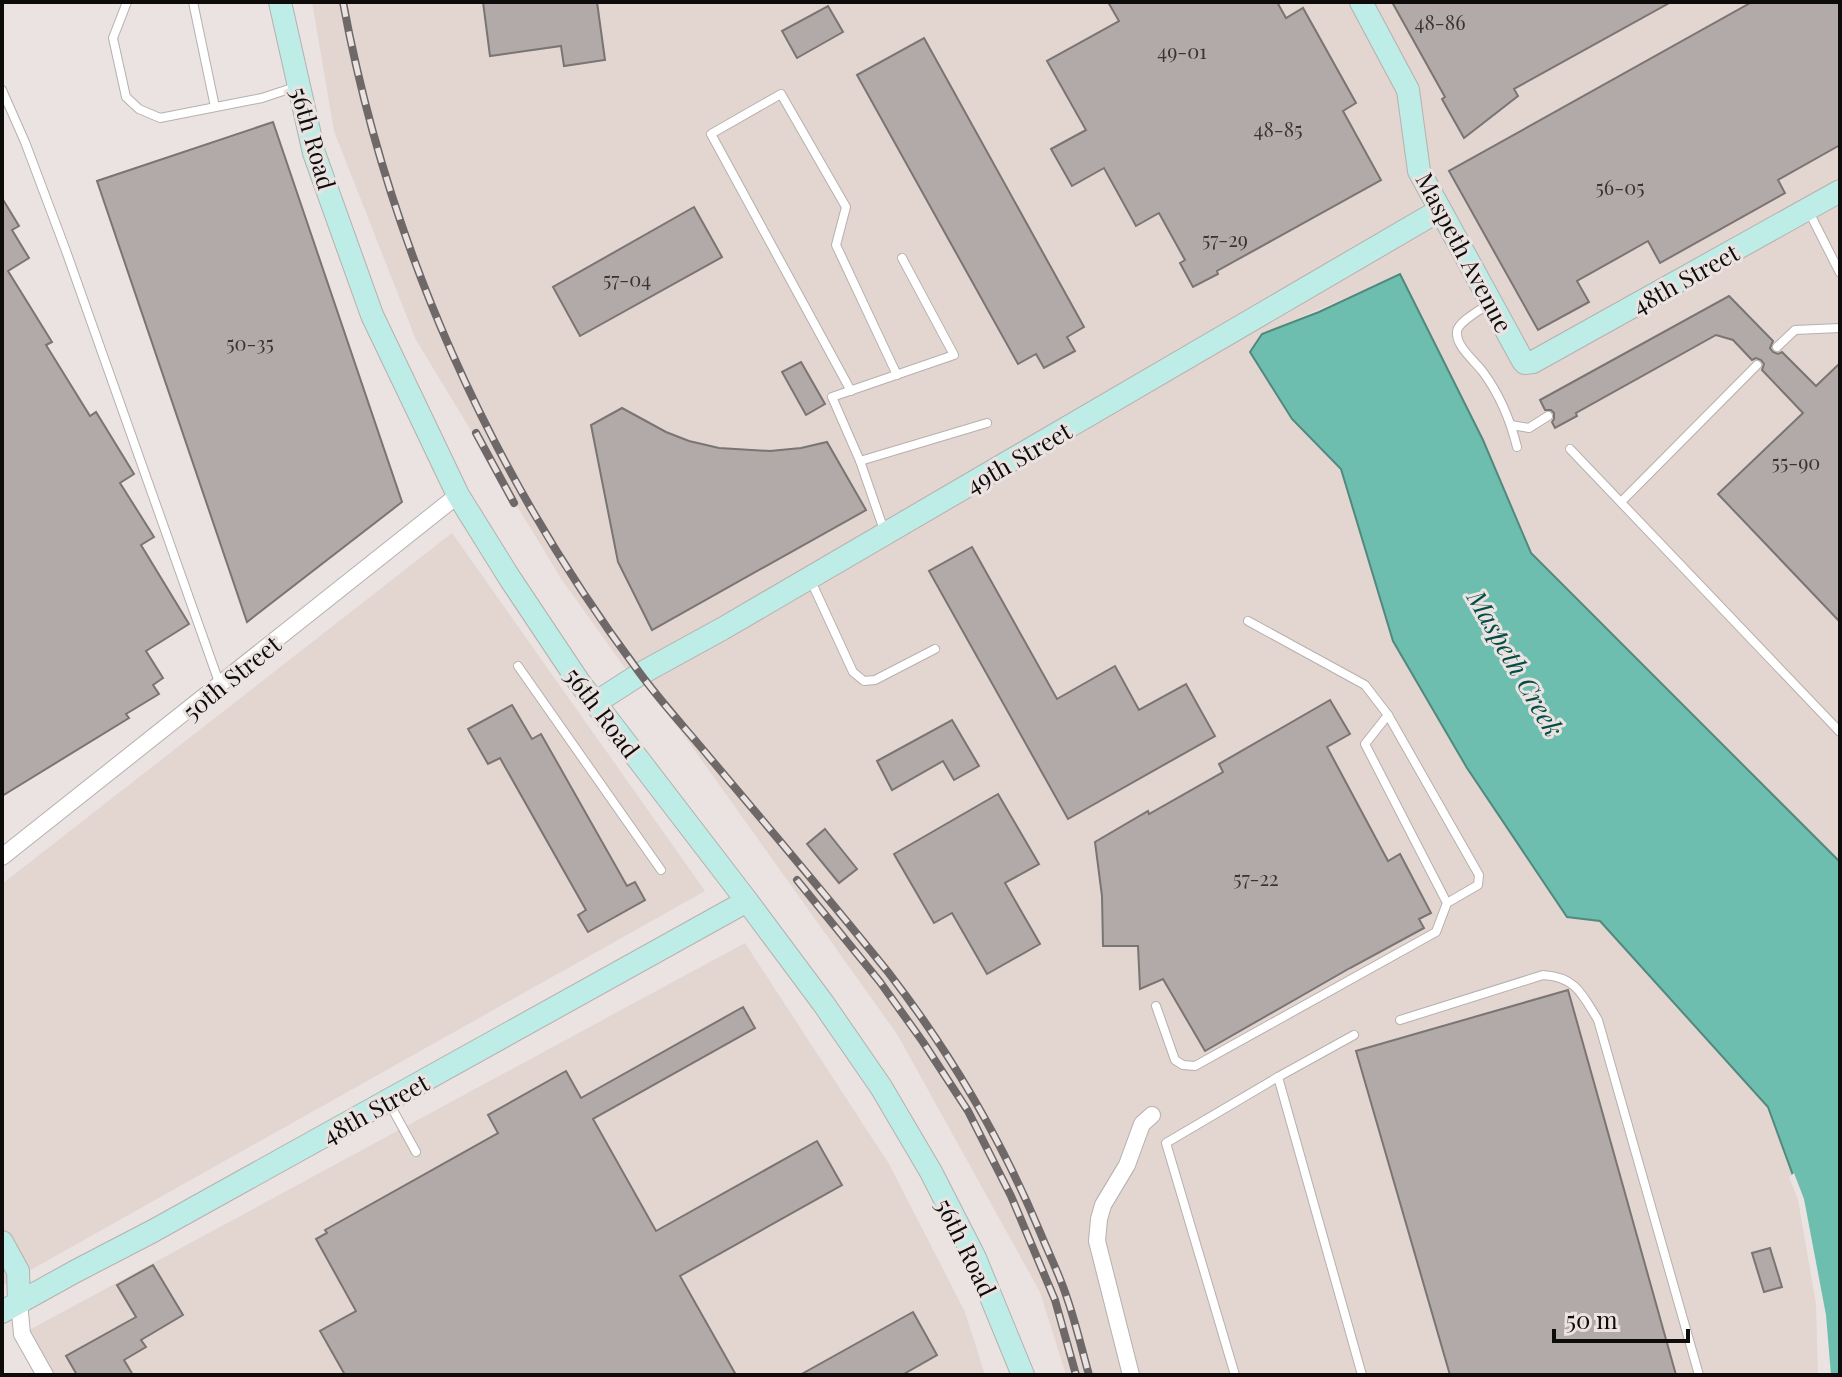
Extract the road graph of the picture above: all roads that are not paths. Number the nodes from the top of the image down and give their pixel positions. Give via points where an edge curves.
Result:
1 (127, 2) edge
2 (193, 2) edge
3 (280, 2) edge
4 (1361, 2) edge
5 (298, 86) junction
6 (2, 90) edge
7 (215, 107) junction
8 (1840, 191) edge
9 (1808, 209) junction
10 (1440, 210) junction
11 (902, 258) dead end
12 (1840, 273) edge
13 (1491, 303) junction
14 (1840, 328) edge
15 (1777, 347) dead end
16 (1528, 363) joint
17 (1757, 365) dead end
18 (897, 375) junction
19 (851, 391) junction
20 (1548, 416) dead end
21 (987, 423) dead end
22 (1511, 425) junction
23 (1517, 447) dead end
24 (1570, 449) dead end
25 (860, 461) junction
26 (458, 495) junction
27 (1621, 502) junction
28 (885, 534) junction
29 (809, 578) junction
30 (1248, 621) dead end
31 (935, 649) dead end
32 (518, 666) dead end
33 (220, 686) junction
34 (595, 703) junction
35 (1388, 715) junction
36 (1840, 732) edge
37 (2, 857) edge
38 (661, 870) dead end
39 (747, 901) junction
40 (1447, 903) junction
41 (1156, 1006) dead end
42 (1400, 1020) dead end
43 (1354, 1035) dead end
44 (1278, 1077) junction
45 (387, 1101) junction
46 (1152, 1115) dead end
47 (416, 1152) dead end
48 (2, 1242) edge
49 (11, 1307) edge
50 (45, 1375) edge
51 (1023, 1375) edge
52 (1131, 1375) edge
53 (1235, 1375) edge
54 (1362, 1375) edge
55 (1699, 1375) edge

1 - 7 lane via 113,38 126,97 160,118
2 - 7 lane
3 - 5 main road, 56th Road
4 - 10 main road, Maspeth Avenue via 1408,90 1419,171
5 - 7 lane
5 - 26 main road, 56th Road via 314,153 372,315
6 - 33 lane via 66,251
8 - 9 main road, 48th Street
9 - 12 lane
9 - 16 main road, 48th Street
10 - 13 main road, Maspeth Avenue
10 - 28 main road, 49th Street
11 - 18 lane via 954,355
13 - 16 main road, Maspeth Avenue
13 - 22 lane via 1460,324 1457,332
14 - 15 lane via 1795,330
17 - 27 lane
18 - 19 lane
18 - 19 lane via 836,245 846,207 781,94 711,134
19 - 25 lane via 832,397
20 - 22 lane via 1529,428
21 - 25 lane
22 - 23 lane
24 - 27 lane
25 - 28 lane
26 - 33 street, 50th Street
26 - 34 main road, 56th Road
27 - 36 lane
28 - 29 main road, 49th Street
29 - 31 lane via 853,672 864,681
29 - 34 main road, 49th Street
30 - 35 lane via 1365,685
32 - 38 lane
33 - 37 street, 50th Street
34 - 39 main road, 56th Road
35 - 40 lane via 1365,744
35 - 40 lane via 1479,875 1478,885
39 - 45 main road, 48th Street
39 - 51 main road, 56th Road via 852,1043 908,1131 975,1258
40 - 41 lane via 1436,932 1195,1066 1175,1060
42 - 55 lane via 1543,975 1561,976 1581,992 1598,1020
43 - 44 lane
44 - 53 lane via 1166,1143
44 - 54 lane
45 - 47 lane
45 - 49 main road, 48th Street
46 - 52 street via 1142,1124 1098,1226 1097,1241
48 - 49 main road via 18,1271
49 - 50 street

